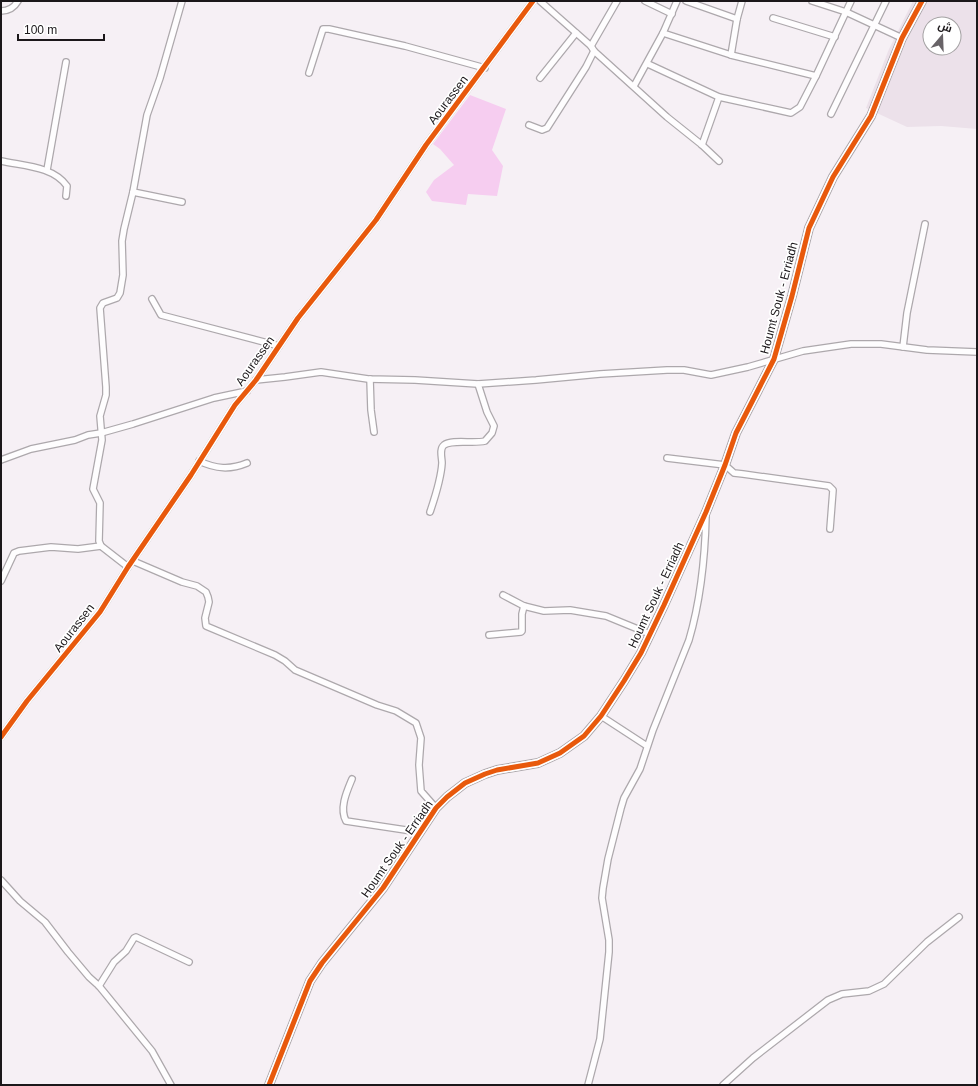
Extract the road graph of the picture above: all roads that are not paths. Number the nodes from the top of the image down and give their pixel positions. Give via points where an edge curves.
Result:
1 (18, 1) edge
2 (182, 1) edge
3 (533, 1) edge
4 (540, 1) edge
5 (616, 1) edge
6 (646, 1) edge
7 (677, 1) edge
8 (686, 1) edge
9 (742, 1) edge
10 (812, 1) edge
11 (851, 1) edge
12 (886, 1) edge
13 (922, 1) edge
14 (1, 11) edge
15 (846, 12) junction
16 (672, 14) junction
17 (773, 18) dead end
18 (737, 20) junction
19 (874, 25) junction
20 (664, 33) junction
21 (576, 34) junction
22 (835, 37) junction
23 (902, 38) junction
24 (592, 48) junction
25 (731, 55) junction
26 (66, 62) dead end
27 (648, 64) junction
28 (485, 68) junction
29 (309, 74) dead end
30 (816, 76) junction
31 (540, 78) dead end
32 (634, 86) junction
33 (719, 97) junction
34 (830, 114) dead end
35 (529, 125) dead end
36 (702, 145) junction
37 (1, 161) edge
38 (719, 161) dead end
39 (47, 170) junction
40 (133, 192) junction
41 (66, 196) dead end
42 (182, 202) dead end
43 (925, 224) dead end
44 (152, 299) dead end
45 (279, 346) junction
46 (903, 347) junction
47 (977, 352) edge
48 (774, 359) junction
49 (370, 379) junction
50 (256, 380) junction
51 (478, 384) junction
52 (247, 390) junction
53 (374, 432) dead end
54 (101, 433) junction
55 (667, 458) dead end
56 (1, 460) edge
57 (199, 461) junction
58 (247, 464) dead end
59 (725, 465) junction
60 (430, 512) dead end
61 (706, 512) junction
62 (830, 529) dead end
63 (101, 546) junction
64 (133, 561) junction
65 (128, 567) junction
66 (1, 581) edge
67 (503, 595) dead end
68 (524, 606) junction
69 (650, 634) junction
70 (489, 635) dead end
71 (601, 716) junction
72 (1, 737) edge
73 (647, 746) junction
74 (352, 779) dead end
75 (436, 808) junction
76 (419, 832) junction
77 (1, 880) edge
78 (959, 917) dead end
79 (189, 962) dead end
80 (99, 986) junction
81 (171, 1085) edge
82 (269, 1085) edge
83 (588, 1085) edge
84 (723, 1085) edge

1 - 14 street via 15,7
2 - 40 street via 147,114
3 - 28 street, Aourassen
4 - 21 street
5 - 24 street
6 - 16 street
7 - 16 street
8 - 18 street
9 - 18 street
10 - 15 street
11 - 15 street
12 - 19 street
13 - 23 street, Houmt Souk - Erriadh
15 - 19 street
15 - 22 street
16 - 20 street
17 - 22 street
18 - 25 street
19 - 23 street
19 - 34 street
20 - 25 street
20 - 27 street
21 - 24 street
21 - 31 street
22 - 30 street
23 - 48 street, Houmt Souk - Erriadh via 871,116 833,177 809,228
24 - 32 street
24 - 35 street via 586,67 547,128 542,130
25 - 30 street
26 - 39 street
27 - 32 street
27 - 33 street
28 - 29 street via 405,46 323,29
28 - 45 street, Aourassen via 426,145 376,220 298,318
30 - 33 street via 800,106 791,113
32 - 36 street
33 - 36 street
36 - 38 street
37 - 39 street
39 - 41 street via 58,175 67,186
40 - 42 street
40 - 54 street via 123,235 123,275 120,293 117,298 100,308 106,370 106,395 100,416
43 - 46 street
44 - 45 street via 161,314
45 - 50 street, Aourassen
46 - 47 street
46 - 48 street via 851,344 819,348
48 - 51 street via 711,375 667,370
48 - 59 street, Houmt Souk - Erriadh via 736,434
49 - 50 street via 321,372
49 - 51 street
49 - 53 street
50 - 52 street, Aourassen
51 - 60 street via 494,429 485,441 453,442 442,448 442,464
52 - 54 street
52 - 57 street, Aourassen
54 - 56 street via 42,446
54 - 63 street via 93,489 100,503 98,536
55 - 59 street
57 - 58 street via 224,468
57 - 64 street, Aourassen
59 - 61 street, Houmt Souk - Erriadh
59 - 62 street via 734,472 743,474 831,487 833,490
61 - 69 street, Houmt Souk - Erriadh
61 - 73 street via 703,578 693,626
63 - 65 street
63 - 66 street via 78,549 51,547 19,551 14,553
64 - 65 street, Aourassen
64 - 75 street via 182,582 198,586 206,592 209,602 206,626 275,654 295,670 396,711 416,723 421,738 421,791
65 - 72 street, Aourassen via 89,627
67 - 68 street
68 - 69 street via 544,611 570,610 606,616
68 - 70 street via 521,632
69 - 71 street, Houmt Souk - Erriadh
71 - 73 street
71 - 75 street, Houmt Souk - Erriadh via 584,736 560,753 538,763 485,774 465,783
73 - 83 street via 640,769 622,803 608,859 603,888 603,908 609,952 600,1039
74 - 76 street via 345,797 343,815 346,821
75 - 76 street, Houmt Souk - Erriadh
76 - 82 street, Houmt Souk - Erriadh via 383,888 310,981
77 - 80 street via 20,901 45,922
78 - 84 street via 926,942 888,980 869,991 842,994 828,1000 753,1058
79 - 80 street via 136,937 114,962
80 - 81 street via 152,1051

